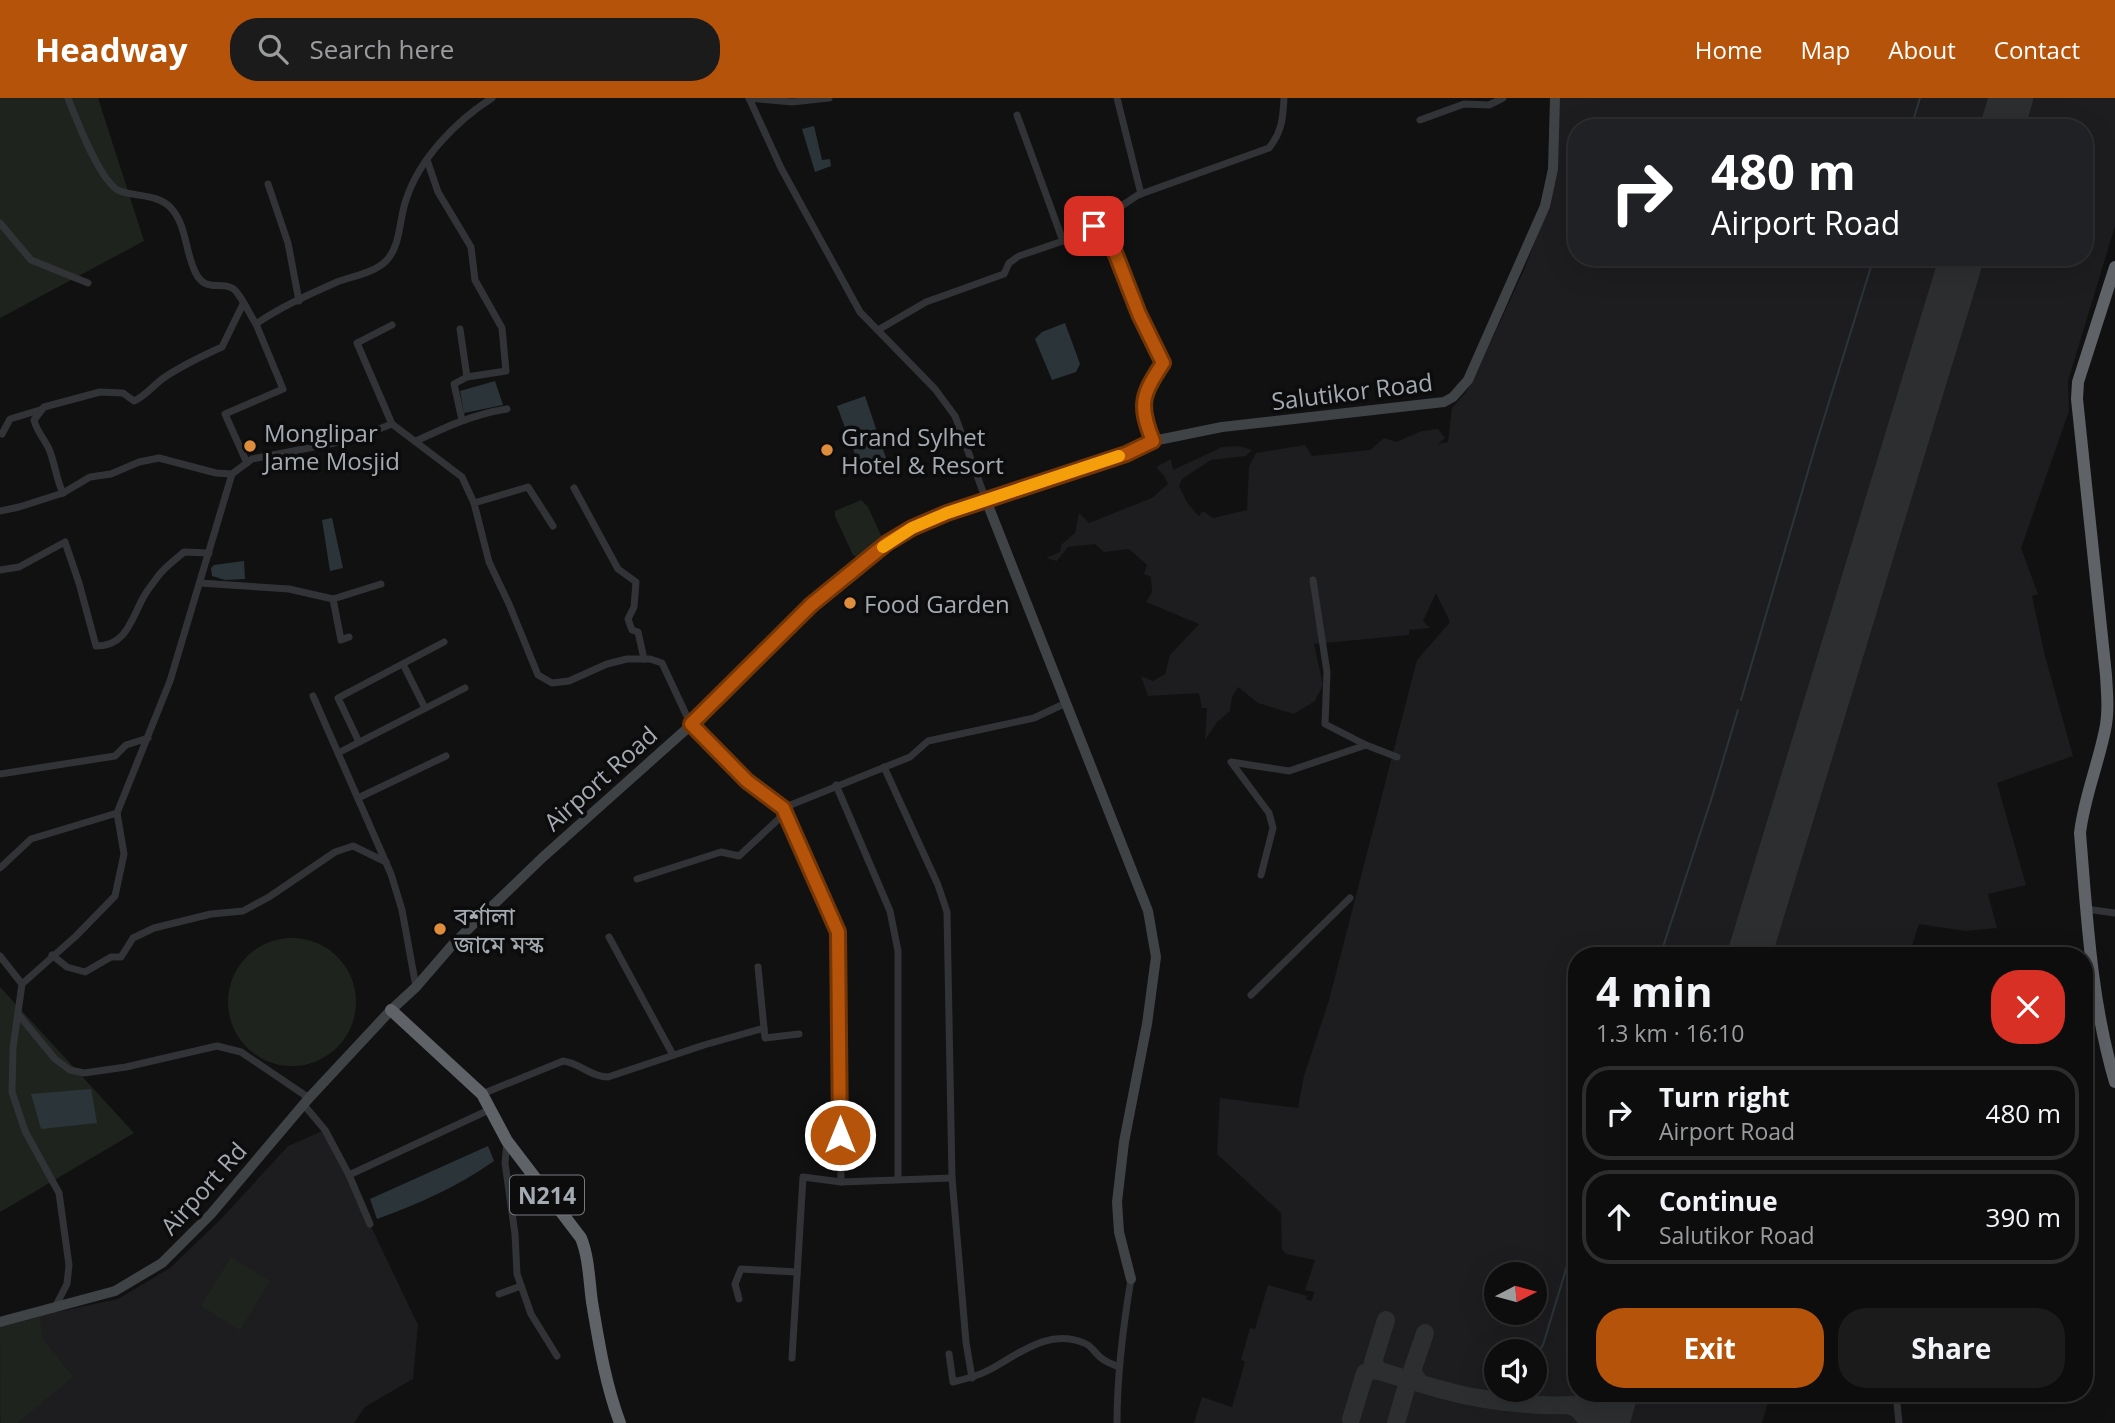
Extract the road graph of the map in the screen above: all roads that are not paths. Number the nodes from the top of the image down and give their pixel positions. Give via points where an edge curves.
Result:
1 (68, 98) edge
2 (492, 98) edge
3 (749, 98) edge
4 (829, 98) edge
5 (1117, 98) edge
6 (1284, 98) edge
7 (1503, 98) edge
8 (1555, 98) edge
9 (1017, 114) dead end
10 (1420, 120) dead end
11 (427, 160) junction
12 (268, 184) dead end
13 (1141, 194) junction
14 (1102, 219) junction
15 (0, 223) edge
16 (1063, 241) junction
17 (2115, 267) edge
18 (88, 283) dead end
19 (299, 301) junction
20 (243, 304) junction
21 (256, 324) junction
22 (392, 325) dead end
23 (460, 330) dead end
24 (878, 330) junction
25 (467, 377) junction
26 (41, 409) junction
27 (507, 409) dead end
28 (462, 420) junction
29 (392, 424) junction
30 (2, 434) dead end
31 (416, 441) junction
32 (1153, 441) junction
33 (247, 463) junction
34 (232, 474) junction
35 (574, 488) dead end
36 (63, 493) junction
37 (986, 500) junction
38 (474, 503) junction
39 (0, 511) edge
40 (553, 526) dead end
41 (209, 553) junction
42 (0, 570) edge
43 (1312, 580) dead end
44 (200, 583) junction
45 (381, 584) dead end
46 (333, 599) junction
47 (349, 637) dead end
48 (444, 642) dead end
49 (644, 659) junction
50 (403, 664) junction
51 (466, 688) dead end
52 (313, 696) dead end
53 (1066, 703) junction
54 (425, 708) junction
55 (691, 724) junction
56 (2110, 729) edge
57 (148, 738) junction
58 (359, 742) junction
59 (1366, 745) junction
60 (338, 753) junction
61 (446, 755) dead end
62 (1397, 757) dead end
63 (884, 767) junction
64 (0, 774) edge
65 (836, 785) junction
66 (358, 797) junction
67 (784, 811) junction
68 (117, 813) junction
69 (386, 862) junction
70 (0, 868) edge
71 (1261, 876) dead end
72 (637, 879) dead end
73 (1350, 898) dead end
74 (2086, 909) junction
75 (2115, 912) edge
76 (610, 937) dead end
77 (2090, 947) edge
78 (52, 955) junction
79 (0, 956) edge
80 (758, 967) dead end
81 (2093, 982) edge
82 (22, 984) junction
83 (416, 987) junction
84 (1251, 995) dead end
85 (391, 1010) junction
86 (18, 1014) junction
87 (764, 1028) junction
88 (799, 1034) dead end
89 (673, 1055) junction
90 (2115, 1082) edge
91 (482, 1094) junction
92 (306, 1102) junction
93 (491, 1109) junction
94 (507, 1141) junction
95 (349, 1175) junction
96 (952, 1178) junction
97 (898, 1179) junction
98 (841, 1182) junction
99 (370, 1224) dead end
100 (797, 1272) junction
101 (1131, 1279) joint
102 (521, 1286) junction
103 (499, 1294) dead end
104 (739, 1299) dead end
105 (54, 1309) junction
106 (0, 1322) edge
107 (949, 1354) dead end
108 (557, 1356) dead end
109 (792, 1358) dead end
110 (1119, 1367) junction
111 (972, 1378) junction
112 (1897, 1402) edge
113 (620, 1423) edge
114 (1117, 1423) edge
115 (1899, 1423) edge

1 - 20 street via 83,140 109,183 171,208 198,276 206,285 231,287
2 - 11 street via 449,133
3 - 4 street via 792,102
3 - 24 street via 860,312
5 - 13 street
6 - 13 street via 1283,122 1269,148
7 - 10 street via 1489,105 1464,104
8 - 32 main road, Salutikor Road via 1553,169 1545,206 1468,380 1453,397 1444,402 1223,427
9 - 16 street
11 - 19 street via 406,198 389,258
11 - 25 street via 438,192 471,247 475,280 502,328 506,371
12 - 19 street via 288,243
13 - 14 street
14 - 16 street
14 - 32 street via 1163,363 1143,401
15 - 18 street via 31,260
16 - 24 street via 1019,256 1004,274 926,302
17 - 56 highway via 2078,382 2077,399
19 - 21 street via 279,307
20 - 21 street
20 - 26 street via 222,347 163,378 143,397 134,401 122,393 100,391
21 - 33 street via 283,389 225,414
22 - 29 street via 357,343
23 - 25 street
24 - 37 street via 935,388 955,416
25 - 28 street via 454,384
26 - 30 street via 10,419
26 - 36 street via 34,419 37,432 51,452
27 - 28 street
28 - 31 street
29 - 31 street
29 - 33 street via 350,440
31 - 38 street via 462,477
32 - 37 main road, Salutikor Road
33 - 34 street
34 - 36 street via 159,458 90,477
34 - 41 street
35 - 49 street via 618,569 636,582 628,619 632,630 638,632
36 - 39 street
37 - 53 main road
37 - 55 main road, Airport Road via 912,528 887,543 811,605
38 - 40 street via 528,486
38 - 49 street via 489,562 538,675 552,684 607,664
41 - 42 street via 184,552 161,573 133,621 107,646 96,646 65,542 19,567
41 - 44 street
43 - 59 street via 1327,672 1325,724
44 - 46 street via 289,589
44 - 57 street
45 - 46 street
46 - 47 street via 341,640
48 - 50 street
49 - 55 street via 662,663
50 - 54 street
50 - 58 street via 338,698
51 - 54 street
52 - 60 street
53 - 63 street via 1034,718 928,741 910,757
53 - 101 main road via 1148,911 1156,957 1116,1202
54 - 58 street
55 - 67 street
55 - 83 main road, Airport Road via 454,943
56 - 74 highway via 2082,814
57 - 64 street via 126,745 115,756
57 - 68 street
58 - 60 street
59 - 62 street
59 - 71 street via 1289,771 1231,762 1269,813 1273,828
60 - 66 street
61 - 66 street
63 - 65 street
63 - 96 street via 947,912
65 - 67 street
65 - 97 street via 890,911 898,951
66 - 69 street
67 - 72 street via 739,856 721,852
67 - 98 street via 838,932
68 - 70 street via 31,839
68 - 78 street via 124,855 115,895
69 - 78 street via 353,846 335,852 243,911 154,928 133,938 121,957 111,957 85,972 67,967
69 - 83 street via 402,911
73 - 84 street
74 - 75 street
74 - 77 highway
76 - 89 street
78 - 82 street
79 - 82 street
80 - 87 street
81 - 90 highway
82 - 86 street
83 - 85 main road, Airport Road
85 - 91 highway, N214
85 - 92 main road, Airport Rd
86 - 92 street via 69,1070 84,1073 126,1067 217,1046 241,1052
86 - 105 street via 12,1092 25,1131 58,1193 66,1236 67,1284
87 - 88 street via 765,1038
87 - 89 street
89 - 91 street via 608,1077 597,1077 563,1061
91 - 93 highway, N214
92 - 95 street
92 - 105 main road, Airport Rd via 211,1214 162,1263 115,1291
93 - 94 highway, N214
93 - 95 street
94 - 102 street via 505,1163
94 - 113 highway, N214 via 581,1238 608,1389
95 - 99 street
96 - 97 street
96 - 111 street
97 - 98 street
98 - 100 street via 803,1177
100 - 104 street via 741,1269 735,1284
100 - 109 street
101 - 110 street
102 - 103 street
102 - 108 street via 531,1314
105 - 106 main road, Airport Rd
107 - 111 street via 953,1382
110 - 111 street via 1101,1358 1087,1343 1049,1338
110 - 114 street
112 - 115 street

